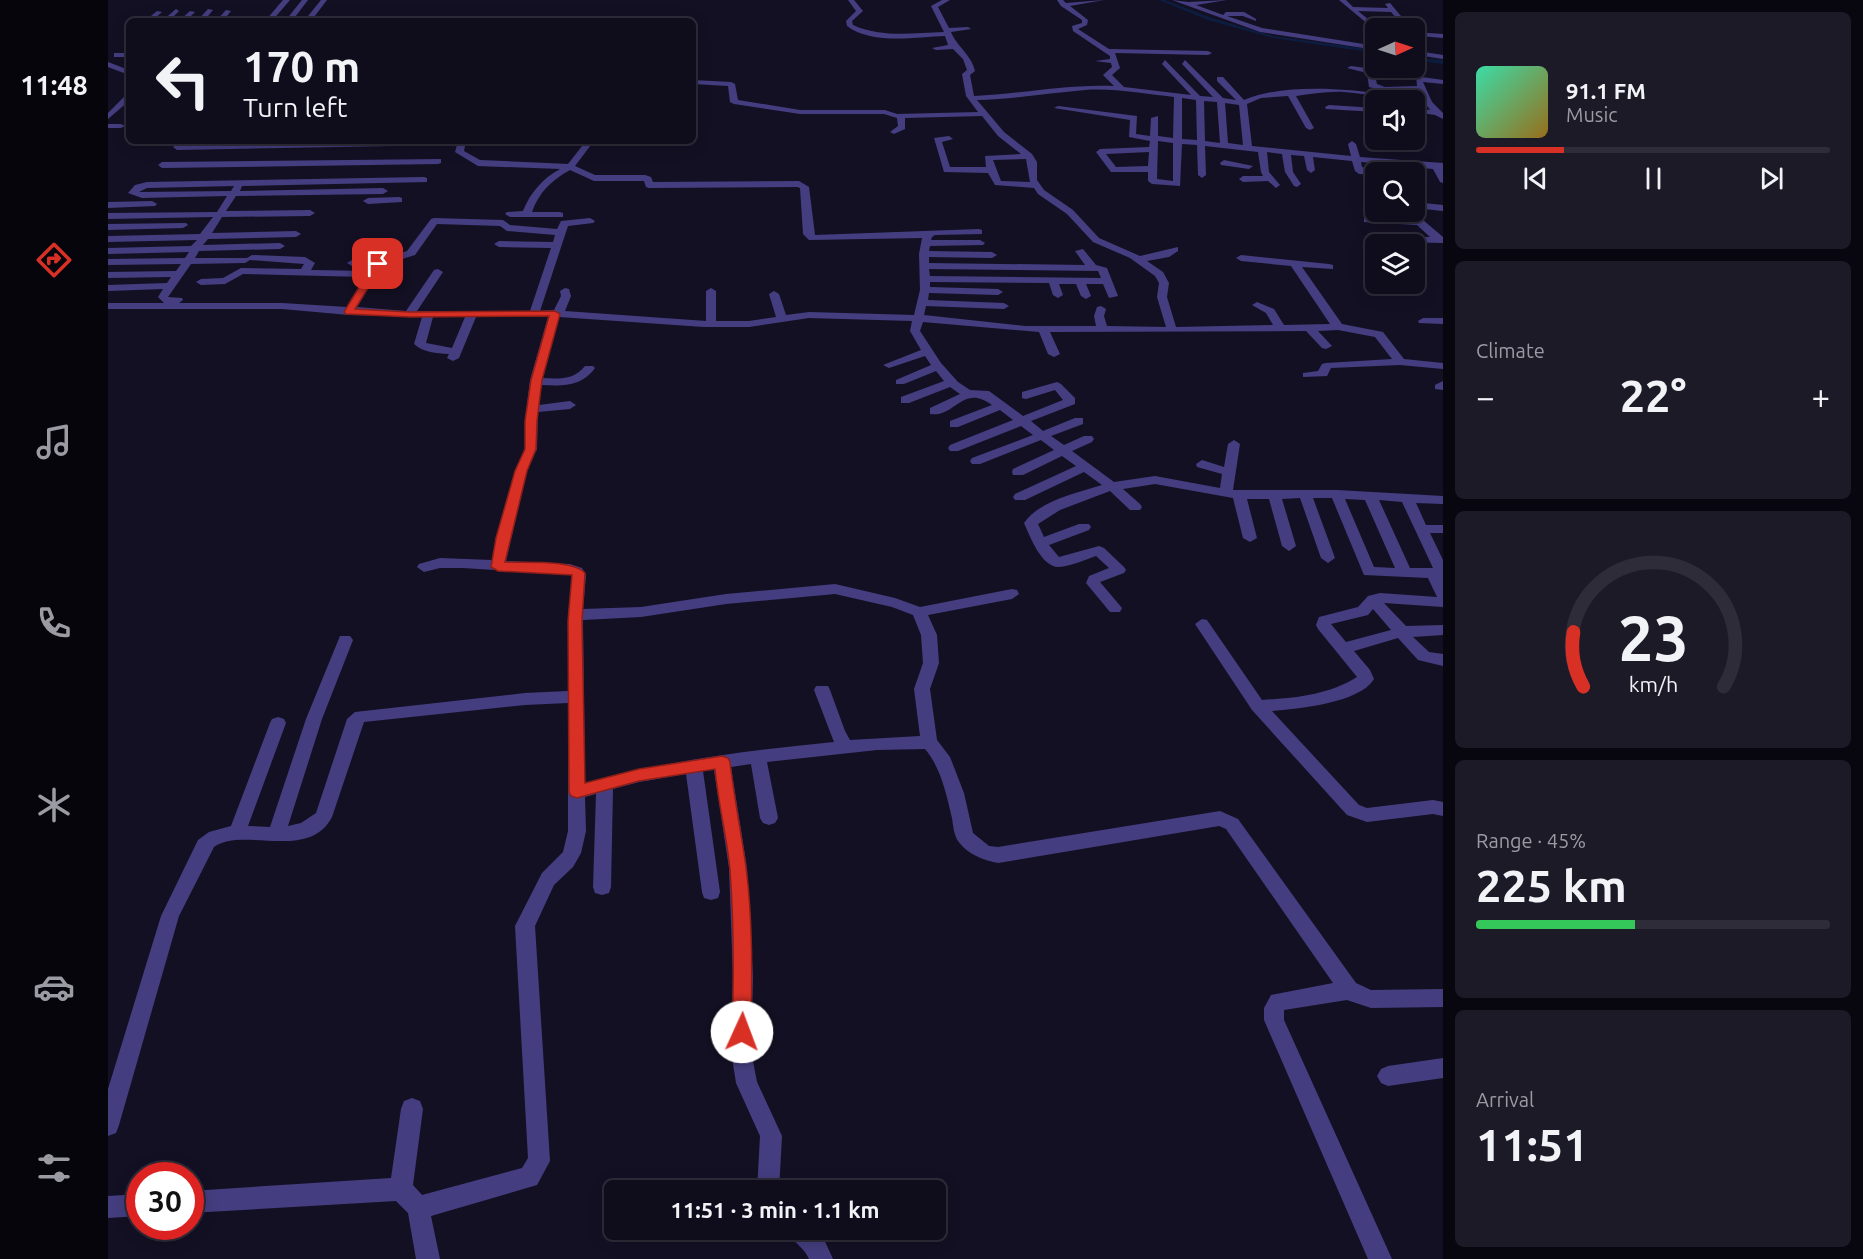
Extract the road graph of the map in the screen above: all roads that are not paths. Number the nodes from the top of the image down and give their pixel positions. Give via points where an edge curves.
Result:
1 (287, 0) edge
2 (304, 0) edge
3 (324, 0) edge
4 (851, 0) edge
5 (947, 0) edge
6 (1101, 0) edge
7 (1175, 0) edge
8 (1224, 0) edge
9 (1341, 0) edge
10 (1383, 0) edge
11 (1062, 2) edge
12 (1188, 3) edge
13 (1351, 9) junction
14 (210, 10) dead end
15 (228, 10) dead end
16 (1394, 10) junction
17 (176, 11) dead end
18 (159, 12) dead end
19 (192, 12) dead end
20 (1227, 17) junction
21 (152, 18) edge
22 (168, 18) edge
23 (185, 18) edge
24 (203, 18) edge
25 (221, 18) edge
26 (271, 18) edge
27 (290, 18) edge
28 (309, 18) edge
29 (1400, 18) edge
30 (1253, 19) dead end
31 (1365, 20) edge
32 (962, 31) dead end
33 (947, 32) junction
34 (1425, 35) edge
35 (1443, 36) edge
36 (1365, 46) edge
37 (955, 47) junction
38 (936, 48) dead end
39 (1109, 51) junction
40 (1208, 53) dead end
41 (1425, 57) edge
42 (1443, 57) edge
43 (126, 61) edge
44 (1099, 61) dead end
45 (1114, 61) junction
46 (108, 64) edge
47 (958, 68) dead end
48 (971, 68) junction
49 (1351, 68) dead end
50 (1365, 70) edge
51 (126, 72) edge
52 (1372, 78) edge
53 (1220, 79) dead end
54 (1419, 79) joint
55 (1182, 81) junction
56 (696, 82) edge
57 (1374, 82) junction
58 (1443, 82) edge
59 (1394, 84) dead end
60 (1121, 88) junction
61 (1422, 88) junction
62 (1189, 89) junction
63 (1380, 90) edge
64 (1403, 90) edge
65 (1326, 91) junction
66 (1365, 91) edge
67 (1079, 92) dead end
68 (1147, 92) junction
69 (1291, 94) junction
70 (1178, 97) junction
71 (973, 98) junction
72 (1199, 98) junction
73 (126, 100) edge
74 (1144, 100) dead end
75 (1427, 100) joint
76 (1221, 101) junction
77 (1340, 101) dead end
78 (1243, 103) junction
79 (1329, 107) dead end
80 (1365, 109) edge
81 (1425, 112) edge
82 (984, 114) junction
83 (1440, 115) edge
84 (901, 116) junction
85 (108, 117) edge
86 (1076, 118) dead end
87 (1155, 118) dead end
88 (108, 126) edge
89 (1133, 126) junction
90 (1310, 128) dead end
91 (124, 132) edge
92 (894, 132) dead end
93 (1142, 138) junction
94 (949, 139) dead end
95 (1154, 139) junction
96 (1178, 141) junction
97 (461, 144) edge
98 (588, 144) edge
99 (269, 146) edge
100 (177, 147) dead end
101 (1201, 148) junction
102 (1262, 150) junction
103 (1283, 152) junction
104 (1308, 154) junction
105 (440, 155) edge
106 (169, 156) dead end
107 (1029, 156) junction
108 (1153, 156) junction
109 (1332, 156) junction
110 (1248, 157) junction
111 (1224, 159) junction
112 (256, 163) junction
113 (1357, 164) junction
114 (162, 165) dead end
115 (1440, 167) edge
116 (570, 168) junction
117 (991, 170) junction
118 (1311, 170) dead end
119 (1335, 170) dead end
120 (248, 174) junction
121 (147, 175) dead end
122 (1202, 175) dead end
123 (1243, 179) dead end
124 (424, 180) dead end
125 (1443, 180) edge
126 (241, 183) junction
127 (1297, 184) dead end
128 (1036, 185) junction
129 (383, 191) dead end
130 (255, 192) junction
131 (234, 193) junction
132 (399, 200) dead end
133 (227, 203) junction
134 (248, 203) junction
135 (108, 205) edge
136 (1425, 207) edge
137 (1443, 208) edge
138 (310, 213) dead end
139 (240, 214) junction
140 (510, 214) dead end
141 (527, 214) junction
142 (219, 215) junction
143 (560, 215) dead end
144 (108, 216) edge
145 (590, 221) dead end
146 (1422, 222) edge
147 (302, 223) dead end
148 (212, 225) junction
149 (108, 227) edge
150 (560, 231) junction
151 (296, 234) dead end
152 (203, 236) junction
153 (980, 237) dead end
154 (108, 239) edge
155 (1425, 240) edge
156 (1441, 240) edge
157 (499, 244) dead end
158 (556, 245) junction
159 (280, 246) dead end
160 (195, 248) junction
161 (1175, 249) dead end
162 (925, 250) junction
163 (108, 251) edge
164 (1080, 251) dead end
165 (992, 255) dead end
166 (1241, 258) dead end
167 (1139, 259) junction
168 (215, 260) junction
169 (186, 261) junction
170 (108, 262) edge
171 (352, 263) dead end
172 (378, 263) junction
173 (1294, 263) junction
174 (1017, 267) junction
175 (1329, 267) dead end
176 (1093, 268) junction
177 (438, 272) dead end
178 (304, 273) junction
179 (177, 274) junction
180 (372, 274) junction
181 (108, 275) edge
182 (1021, 280) junction
183 (1053, 280) junction
184 (1080, 281) junction
185 (1108, 281) junction
186 (925, 285) junction
187 (169, 286) junction
188 (108, 288) edge
189 (293, 291) dead end
190 (565, 291) dead end
191 (711, 291) dead end
192 (998, 292) dead end
193 (774, 294) dead end
194 (193, 295) junction
195 (1058, 295) dead end
196 (1086, 296) dead end
197 (1113, 296) dead end
198 (576, 300) dead end
199 (923, 303) junction
200 (1257, 305) dead end
201 (108, 306) edge
202 (282, 306) junction
203 (653, 306) dead end
204 (1004, 306) dead end
205 (1101, 309) dead end
206 (349, 312) junction
207 (429, 314) junction
208 (472, 314) junction
209 (534, 314) junction
210 (556, 314) junction
211 (571, 314) junction
212 (410, 315) junction
213 (917, 318) junction
214 (648, 319) junction
215 (782, 320) junction
216 (1423, 321) dead end
217 (1443, 321) edge
218 (711, 324) junction
219 (1338, 327) junction
220 (1025, 328) junction
221 (1042, 328) junction
222 (1310, 328) junction
223 (1281, 329) junction
224 (1103, 330) junction
225 (1172, 330) junction
226 (1030, 342) dead end
227 (1326, 345) dead end
228 (927, 352) junction
229 (1054, 354) dead end
230 (1400, 362) junction
231 (889, 365) dead end
232 (938, 366) junction
233 (1443, 366) edge
234 (589, 368) dead end
235 (1307, 375) dead end
236 (536, 381) junction
237 (900, 381) dead end
238 (952, 382) junction
239 (969, 394) junction
240 (1026, 395) dead end
241 (904, 400) dead end
242 (570, 405) dead end
243 (1000, 406) junction
244 (532, 410) junction
245 (934, 411) dead end
246 (1020, 421) junction
247 (1079, 421) dead end
248 (954, 424) dead end
249 (1041, 436) junction
250 (1088, 439) dead end
251 (1234, 444) dead end
252 (954, 448) dead end
253 (1064, 452) junction
254 (976, 461) dead end
255 (1202, 464) dead end
256 (1084, 467) junction
257 (1018, 471) dead end
258 (1228, 472) junction
259 (1112, 486) junction
260 (1232, 494) junction
261 (1274, 494) junction
262 (1337, 494) junction
263 (1305, 495) junction
264 (1371, 495) junction
265 (1020, 497) dead end
266 (1407, 498) junction
267 (1443, 500) edge
268 (1135, 507) dead end
269 (1084, 527) dead end
270 (1420, 529) junction
271 (1443, 529) edge
272 (1250, 538) dead end
273 (1040, 543) junction
274 (1289, 546) dead end
275 (1436, 550) edge
276 (1328, 558) dead end
277 (424, 567) dead end
278 (498, 567) junction
279 (1405, 573) junction
280 (1439, 574) edge
281 (1012, 594) dead end
282 (1443, 594) edge
283 (1373, 600) junction
284 (1443, 602) edge
285 (1115, 608) dead end
286 (919, 612) junction
287 (575, 615) junction
288 (1202, 624) dead end
289 (1443, 630) edge
290 (1402, 632) junction
291 (345, 640) dead end
292 (1342, 649) junction
293 (1443, 660) edge
294 (822, 690) dead end
295 (576, 697) junction
296 (1258, 706) junction
297 (278, 723) dead end
298 (929, 742) junction
299 (846, 747) junction
300 (758, 756) junction
301 (722, 762) junction
302 (694, 766) junction
303 (605, 785) junction
304 (577, 792) junction
305 (1443, 809) edge
306 (769, 818) dead end
307 (237, 833) junction
308 (278, 833) junction
309 (602, 887) dead end
310 (711, 892) dead end
311 (1349, 990) junction
312 (1443, 998) edge
313 (1443, 1068) edge
314 (1388, 1076) dead end
315 (412, 1109) dead end
316 (108, 1125) edge
317 (769, 1180) edge
318 (401, 1189) junction
319 (204, 1201) edge
320 (126, 1206) edge
321 (108, 1207) edge
322 (418, 1208) junction
323 (811, 1240) edge
324 (428, 1259) edge
325 (821, 1259) edge
326 (1380, 1259) edge

1 - 26 street
2 - 27 street
3 - 28 street
4 - 33 street via 860,11 849,21 850,26 860,32
5 - 33 street via 934,6
6 - 11 street
7 - 12 street
8 - 12 street
9 - 13 street
10 - 16 street
11 - 39 street via 1085,20 1075,30
12 - 20 street
13 - 16 street
13 - 31 street
14 - 24 street
15 - 25 street
16 - 29 street
17 - 22 street
18 - 21 street
19 - 23 street
20 - 30 street
20 - 36 street via 1267,32
32 - 33 street
33 - 37 street
34 - 35 street
37 - 38 street
37 - 48 street via 963,52
39 - 40 street
39 - 45 street
41 - 42 street
43 - 46 street
44 - 45 street
45 - 60 street via 1116,68 1107,75
46 - 51 street
47 - 48 street
48 - 71 street via 966,81
49 - 50 street
52 - 57 street
53 - 78 street
54 - 58 street
54 - 61 street
55 - 62 street
55 - 62 street via 1168,83
55 - 76 street via 1161,62 1186,62
56 - 84 street via 732,85 732,101 736,102 800,112 877,112
57 - 59 street
57 - 63 street via 1373,86
60 - 68 street
60 - 71 street
61 - 64 street
61 - 75 street
62 - 72 street
65 - 66 street
65 - 69 street
65 - 77 street
67 - 89 street via 1081,103 1058,104 1134,118
68 - 70 street
68 - 74 street
69 - 78 street via 1260,96
69 - 90 street
70 - 72 street
70 - 96 street
71 - 82 street
72 - 76 street
72 - 101 street
73 - 85 street
75 - 83 street
76 - 78 street
76 - 111 street
78 - 110 street
79 - 80 street
81 - 83 street
82 - 84 street
82 - 107 street via 1001,134
84 - 92 street via 902,128
86 - 89 street via 1110,128
87 - 95 street
88 - 91 street
89 - 93 street via 1132,135
93 - 95 street
93 - 108 street
94 - 117 street via 937,140 947,170
95 - 96 street
95 - 108 street
96 - 101 street
96 - 108 street via 1177,184 1152,181
97 - 116 street via 459,152 478,163
98 - 116 street
99 - 100 street
99 - 105 street
99 - 105 street
99 - 106 street
99 - 112 street
101 - 111 street
101 - 122 street
102 - 103 street
102 - 110 street
102 - 123 street via 1265,172 1273,181
103 - 104 street
103 - 113 street via 1287,142 1353,146
103 - 127 street
104 - 109 street
104 - 118 street
105 - 112 street
105 - 120 street
107 - 117 street via 988,158
107 - 128 street
108 - 108 street via 1107,161 1114,171 1128,174
109 - 113 street
109 - 119 street
110 - 111 street
110 - 111 street
112 - 114 street
112 - 120 street
113 - 115 street
115 - 125 street
116 - 141 street via 549,178
116 - 162 street via 594,178 647,178 648,184 660,185 799,184 804,187 810,237
117 - 128 street via 1002,184
120 - 121 street
120 - 126 street
124 - 126 street
126 - 131 street
126 - 131 street via 147,185 133,193
128 - 167 street via 1070,212 1096,240
129 - 130 street
130 - 131 street
130 - 134 street
131 - 133 street
132 - 134 street
133 - 135 street
133 - 142 street
134 - 139 street
136 - 137 street
138 - 139 street
139 - 142 street
140 - 141 street
141 - 143 street
142 - 144 street
142 - 148 street
145 - 150 street via 565,223
146 - 156 street
147 - 148 street
148 - 149 street
148 - 152 street
150 - 158 street
150 - 172 street via 507,228 503,223 434,221 411,253
151 - 152 street
152 - 154 street
152 - 160 street
153 - 162 street
155 - 156 street
157 - 158 street
158 - 209 street
159 - 160 street
160 - 163 street
160 - 169 street
161 - 167 street via 1165,255
162 - 165 street
162 - 174 street
162 - 186 street
164 - 176 street
166 - 173 street
167 - 225 street via 1162,279 1162,297
168 - 169 street
168 - 178 street via 304,260 310,263
168 - 194 street
169 - 170 street
169 - 179 street
171 - 172 street
172 - 180 street
173 - 175 street
173 - 219 street
174 - 176 street via 1063,263
174 - 182 street
176 - 185 street via 1103,270
177 - 212 street
178 - 180 street
178 - 194 street via 241,271
179 - 181 street
179 - 187 street
180 - 206 street
182 - 183 street
182 - 186 street
183 - 184 street
183 - 195 street
184 - 185 street
184 - 196 street
185 - 197 street
186 - 192 street
186 - 199 street
187 - 188 street
187 - 194 street via 163,299
189 - 202 street
190 - 210 street
191 - 218 street
193 - 215 street
194 - 201 street
194 - 202 street
198 - 211 street
199 - 204 street
199 - 213 street
200 - 223 street via 1270,311
202 - 206 street
203 - 214 street
205 - 224 street
206 - 212 street
207 - 208 street
207 - 208 street via 420,344 455,355
207 - 212 street
208 - 209 street
209 - 210 street
210 - 211 street
210 - 236 street
211 - 214 street
213 - 215 street via 820,314
213 - 220 street
213 - 228 street via 915,331
214 - 218 street
215 - 218 street
216 - 217 street
219 - 222 street
219 - 230 street via 1379,334
220 - 221 street
220 - 226 street
221 - 224 street
221 - 229 street
222 - 223 street
222 - 227 street
223 - 225 street
224 - 225 street
228 - 231 street
228 - 232 street
230 - 233 street
230 - 235 street via 1331,365 1323,374
232 - 237 street
232 - 238 street
234 - 236 street via 584,377 575,381
236 - 244 street
238 - 239 street
238 - 241 street
239 - 243 street via 985,394
239 - 245 street
240 - 246 street via 1056,386 1071,401
242 - 244 street
243 - 246 street
243 - 248 street
244 - 278 street via 531,449 521,471
246 - 249 street
246 - 252 street
247 - 249 street
249 - 253 street
249 - 254 street
250 - 253 street
251 - 258 street
253 - 256 street
253 - 257 street
255 - 258 street
256 - 259 street
256 - 265 street
258 - 260 street
259 - 260 street via 1155,480
259 - 268 street
259 - 273 street via 1037,516 1031,523
260 - 261 street
260 - 272 street
261 - 263 street
261 - 274 street
262 - 263 street
262 - 264 street
262 - 279 street via 1369,572
263 - 276 street
264 - 266 street
264 - 279 street
266 - 267 street
266 - 270 street
269 - 273 street
270 - 271 street
270 - 275 street
273 - 285 street via 1056,562 1102,552 1119,570 1094,579 1093,583
275 - 280 street
277 - 278 street via 440,563
278 - 287 street via 577,571
279 - 280 street
280 - 282 street
281 - 286 street
283 - 284 street
283 - 290 street
283 - 292 street via 1363,611 1322,623
286 - 287 street via 835,589 641,612
286 - 298 street via 929,634 932,663 922,689
287 - 295 street
288 - 296 street
289 - 290 street
290 - 292 street
290 - 293 street via 1420,656
291 - 308 street via 314,719
292 - 296 street via 1364,674 1364,680 1340,693 1314,700
294 - 299 street
295 - 304 street
295 - 308 street via 361,716 355,719 323,817 306,831
296 - 305 street via 1358,813
297 - 307 street
298 - 299 street
298 - 311 street via 942,757 965,837 985,853 998,855 1216,818 1228,822
299 - 300 street
300 - 301 street
300 - 306 street
301 - 302 street
301 - 317 street via 739,880 741,1051 747,1083 771,1136
302 - 303 street
302 - 310 street
303 - 304 street
303 - 309 street
304 - 322 street via 577,831 572,853 548,879 525,926 539,1161 529,1177
307 - 308 street
307 - 316 street via 209,838 170,916
311 - 312 street via 1371,999
311 - 326 street via 1278,1002 1274,1020
313 - 314 street
315 - 318 street
318 - 319 street
318 - 322 street
320 - 321 street
322 - 324 street
323 - 325 street

